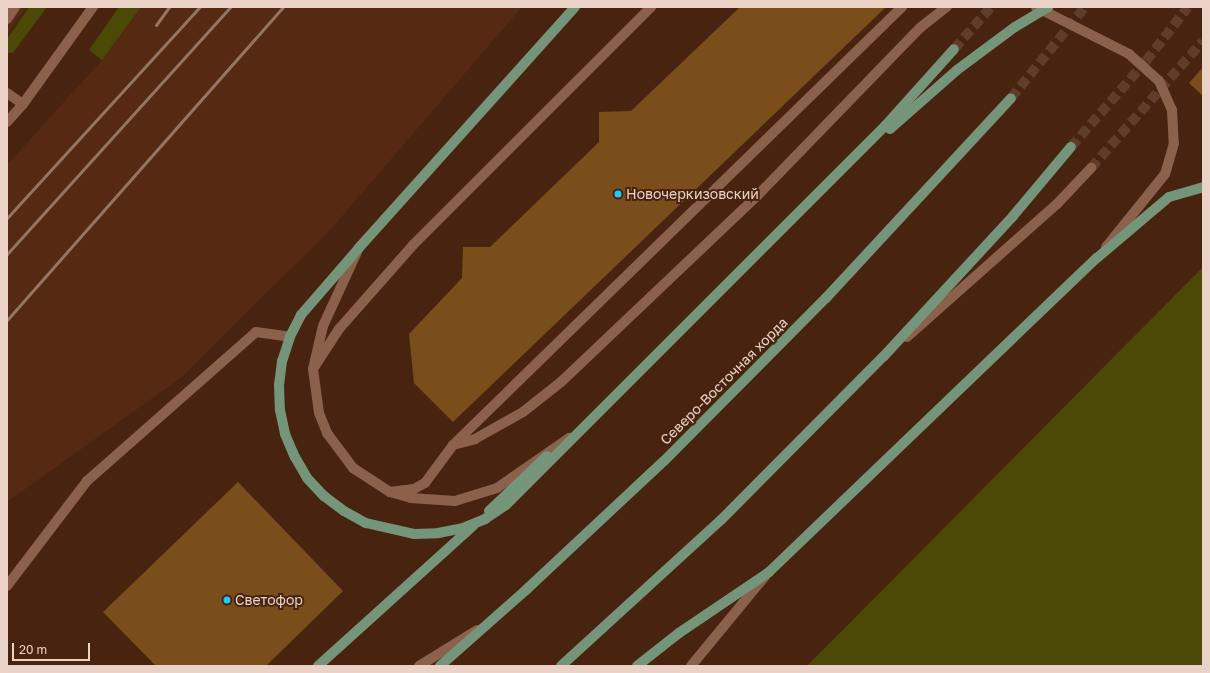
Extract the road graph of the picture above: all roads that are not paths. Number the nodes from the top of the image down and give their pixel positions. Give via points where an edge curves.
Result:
1 (15, 7) edge
2 (93, 7) edge
3 (575, 7) edge
4 (651, 7) edge
5 (902, 7) edge
6 (947, 7) edge
7 (1036, 7) edge
8 (1048, 7) edge
9 (7, 19) edge
10 (954, 49) tunnel mouth
11 (7, 93) edge
12 (1011, 98) tunnel mouth
13 (23, 104) junction
14 (7, 122) edge
15 (1071, 147) tunnel mouth
16 (1091, 168) tunnel mouth
17 (1203, 187) edge
18 (359, 248) junction
19 (1097, 258) junction
20 (290, 337) junction
21 (884, 356) junction
22 (313, 369) junction
23 (576, 433) junction
24 (454, 445) junction
25 (390, 492) junction
26 (769, 572) junction
27 (7, 586) edge
28 (489, 622) junction
29 (318, 666) edge
30 (419, 666) edge
31 (440, 666) edge
32 (561, 666) edge
33 (637, 666) edge
34 (691, 666) edge

1 - 9 street
2 - 13 street
3 - 18 main road
4 - 22 street via 413,245 339,329
5 - 24 street
6 - 24 street via 921,27 757,196 561,382 523,412 475,439
7 - 19 street via 1129,54 1159,81 1172,110 1174,143 1166,174
8 - 29 main road via 1015,27 957,70 890,128 482,518
10 - 23 main road via 885,126 789,224
11 - 13 street
12 - 28 main road, Северо-Восточная хорда via 826,298 664,461
13 - 14 street
15 - 21 main road via 1013,216
16 - 21 street via 1057,204
17 - 19 main road via 1169,197
18 - 20 main road via 301,316
18 - 22 street via 323,326
19 - 26 main road
20 - 23 main road via 280,379 280,410 294,457 324,496 366,523 414,534 463,528 485,519 524,489
20 - 27 street via 256,332 250,337 87,481
21 - 32 main road via 721,520
22 - 25 street via 318,413 339,452 353,468
23 - 25 street via 516,476 476,496 433,501
24 - 25 street via 425,483 414,489
26 - 33 main road via 679,633
26 - 34 street
28 - 30 street
28 - 31 main road, Северо-Восточная хорда

